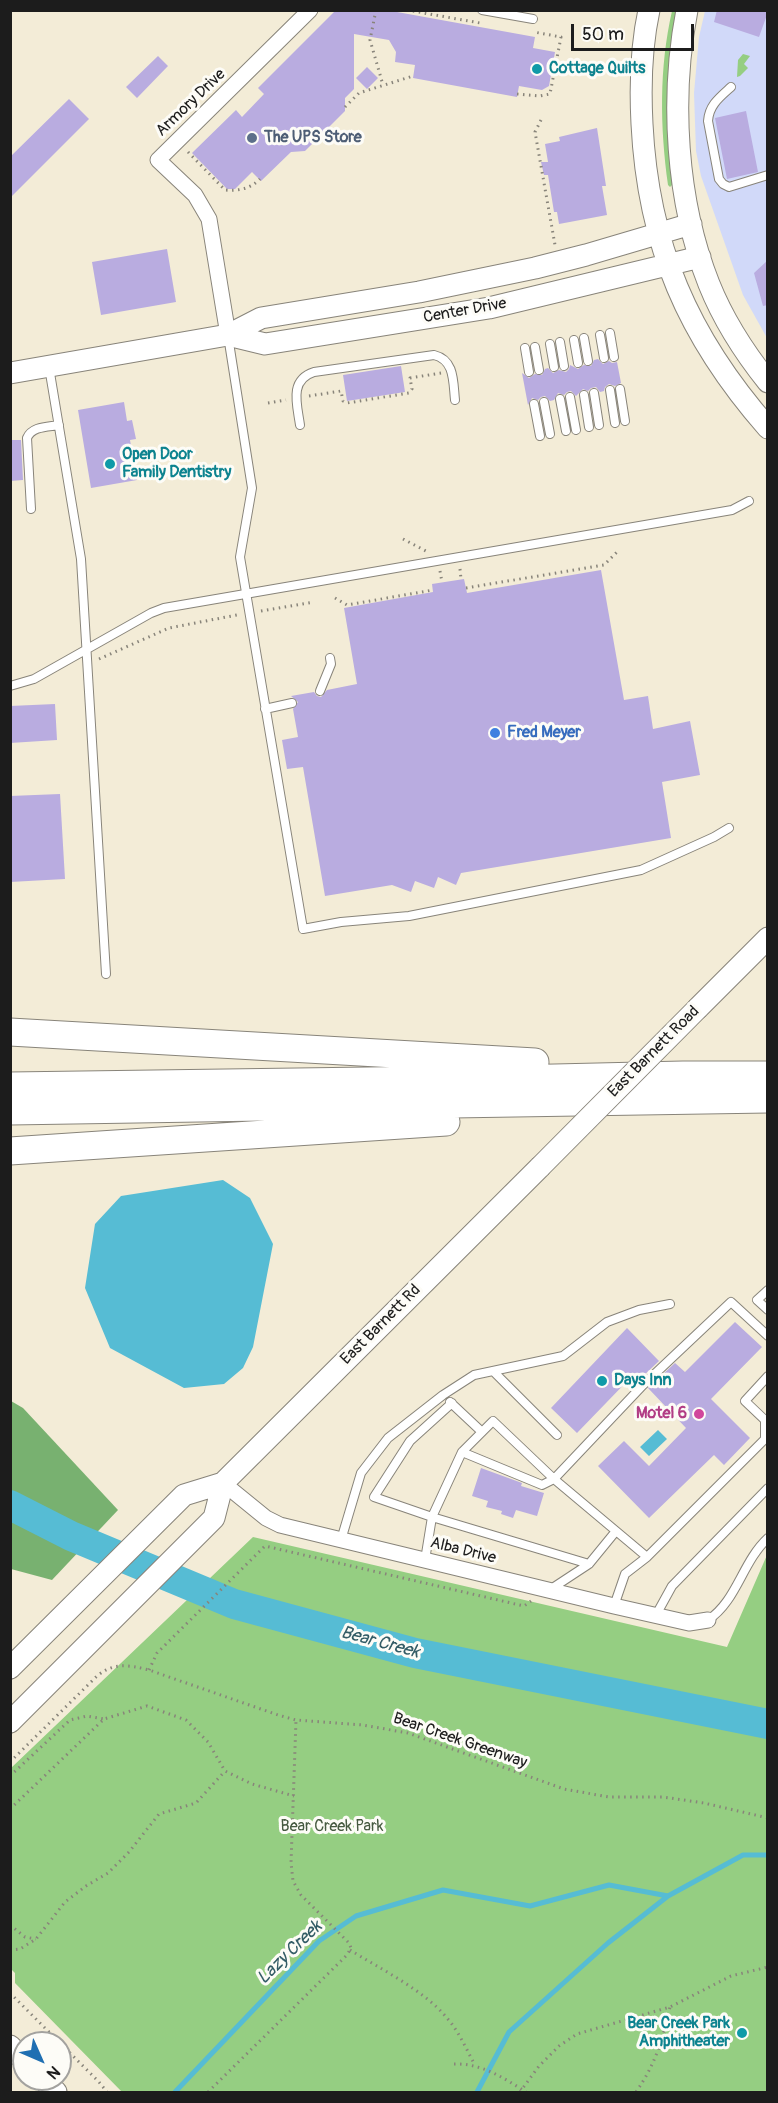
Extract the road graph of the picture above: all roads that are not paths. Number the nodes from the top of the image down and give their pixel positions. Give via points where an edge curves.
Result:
1 (310, 10) edge
2 (482, 10) edge
3 (650, 10) edge
4 (687, 10) edge
5 (533, 19) dead end
6 (731, 87) dead end
7 (768, 175) edge
8 (691, 224) junction
9 (658, 234) junction
10 (700, 257) junction
11 (668, 265) junction
12 (610, 333) dead end
13 (228, 335) junction
14 (600, 335) dead end
15 (584, 338) dead end
16 (574, 340) dead end
17 (560, 342) dead end
18 (550, 344) dead end
19 (535, 346) dead end
20 (525, 348) dead end
21 (614, 357) dead end
22 (604, 358) dead end
23 (588, 361) dead end
24 (578, 363) dead end
25 (48, 366) junction
26 (564, 366) dead end
27 (554, 367) dead end
28 (539, 370) dead end
29 (529, 372) dead end
30 (10, 373) edge
31 (768, 382) edge
32 (620, 389) dead end
33 (609, 390) dead end
34 (594, 393) dead end
35 (584, 395) dead end
36 (570, 397) dead end
37 (560, 399) dead end
38 (455, 400) dead end
39 (544, 402) dead end
40 (534, 404) dead end
41 (625, 421) dead end
42 (615, 423) dead end
43 (58, 425) junction
44 (300, 425) dead end
45 (599, 425) dead end
46 (590, 427) dead end
47 (768, 428) edge
48 (576, 430) dead end
49 (566, 431) dead end
50 (550, 434) dead end
51 (540, 436) dead end
52 (748, 501) dead end
53 (31, 509) dead end
54 (245, 593) junction
55 (86, 650) junction
56 (330, 658) dead end
57 (10, 686) edge
58 (320, 691) dead end
59 (292, 702) dead end
60 (265, 709) junction
61 (729, 828) dead end
62 (768, 938) edge
63 (106, 974) dead end
64 (10, 1032) edge
65 (683, 1075) junction
66 (768, 1076) edge
67 (10, 1086) edge
68 (768, 1099) edge
69 (656, 1102) junction
70 (10, 1111) edge
71 (10, 1151) edge
72 (540, 1167) joint
73 (768, 1290) edge
74 (670, 1304) dead end
75 (768, 1310) edge
76 (768, 1336) edge
77 (494, 1372) junction
78 (768, 1376) edge
79 (443, 1395) junction
80 (452, 1403) junction
81 (482, 1432) junction
82 (557, 1435) dead end
83 (462, 1452) junction
84 (554, 1479) junction
85 (223, 1483) junction
86 (768, 1488) edge
87 (432, 1517) junction
88 (616, 1531) junction
89 (768, 1538) edge
90 (341, 1540) junction
91 (647, 1557) junction
92 (425, 1560) junction
93 (589, 1564) junction
94 (548, 1591) junction
95 (614, 1606) junction
96 (656, 1615) junction
97 (708, 1620) joint
98 (10, 1668) edge
99 (10, 1722) edge

1 - 13 street, Armory Drive via 158,160 195,195 209,219
2 - 5 lane
3 - 9 main road via 641,109 645,172
4 - 8 main road via 678,89 681,161
6 - 7 lane via 709,112 719,179 729,187
8 - 9 main road, Center Drive
8 - 10 main road
9 - 11 main road
9 - 13 main road, Center Drive via 535,268 261,318
10 - 11 main road, Center Drive
10 - 31 main road via 729,324
11 - 13 main road, Center Drive via 489,308 265,344
11 - 47 main road via 708,349 738,394
12 - 21 lane
13 - 25 main road, Center Drive
13 - 54 lane via 252,488 240,549
14 - 22 lane
15 - 23 lane
16 - 24 lane
17 - 26 lane
18 - 27 lane
19 - 28 lane
20 - 29 lane
25 - 30 main road, Center Drive
25 - 43 lane
32 - 41 lane
33 - 42 lane
34 - 45 lane
35 - 46 lane
36 - 48 lane
37 - 49 lane
38 - 44 lane via 449,365 434,355 325,370 303,377 296,386
39 - 50 lane
40 - 51 lane
43 - 53 lane via 29,432 27,438
43 - 55 lane via 81,559
52 - 54 lane via 732,510
54 - 55 lane via 164,608
54 - 60 lane
55 - 57 lane via 34,679
55 - 63 lane
56 - 58 lane
59 - 60 lane
60 - 61 lane via 303,929 409,916 641,870
62 - 72 main road, East Barnett Road, bridge
64 - 65 highway via 569,1064
65 - 66 highway
65 - 67 highway
68 - 69 highway
69 - 70 highway
69 - 71 highway via 472,1120
72 - 85 main road, East Barnett Rd
73 - 75 lane via 757,1300
74 - 77 lane via 607,1322 563,1356
76 - 84 lane via 730,1302 643,1385
77 - 79 lane via 474,1375
77 - 82 lane
78 - 91 lane via 746,1401 765,1420 765,1439
79 - 80 lane
79 - 90 lane via 387,1438 362,1473
80 - 81 lane
80 - 87 lane via 410,1441 374,1497
81 - 83 lane
81 - 84 lane via 493,1421
83 - 84 lane via 542,1485
83 - 87 lane
84 - 88 lane
85 - 90 street, Alba Drive via 280,1525
85 - 98 main road, East Barnett Rd via 184,1495
85 - 99 main road via 214,1518
86 - 96 lane via 672,1586
87 - 92 lane
87 - 93 lane
88 - 91 lane
88 - 93 lane
89 - 97 lane via 749,1561 724,1606
90 - 92 street, Alba Drive
91 - 95 lane via 625,1574
92 - 94 street, Alba Drive
93 - 94 lane
94 - 95 street, Alba Drive
95 - 96 street, Alba Drive
96 - 97 street, Alba Drive via 689,1623

